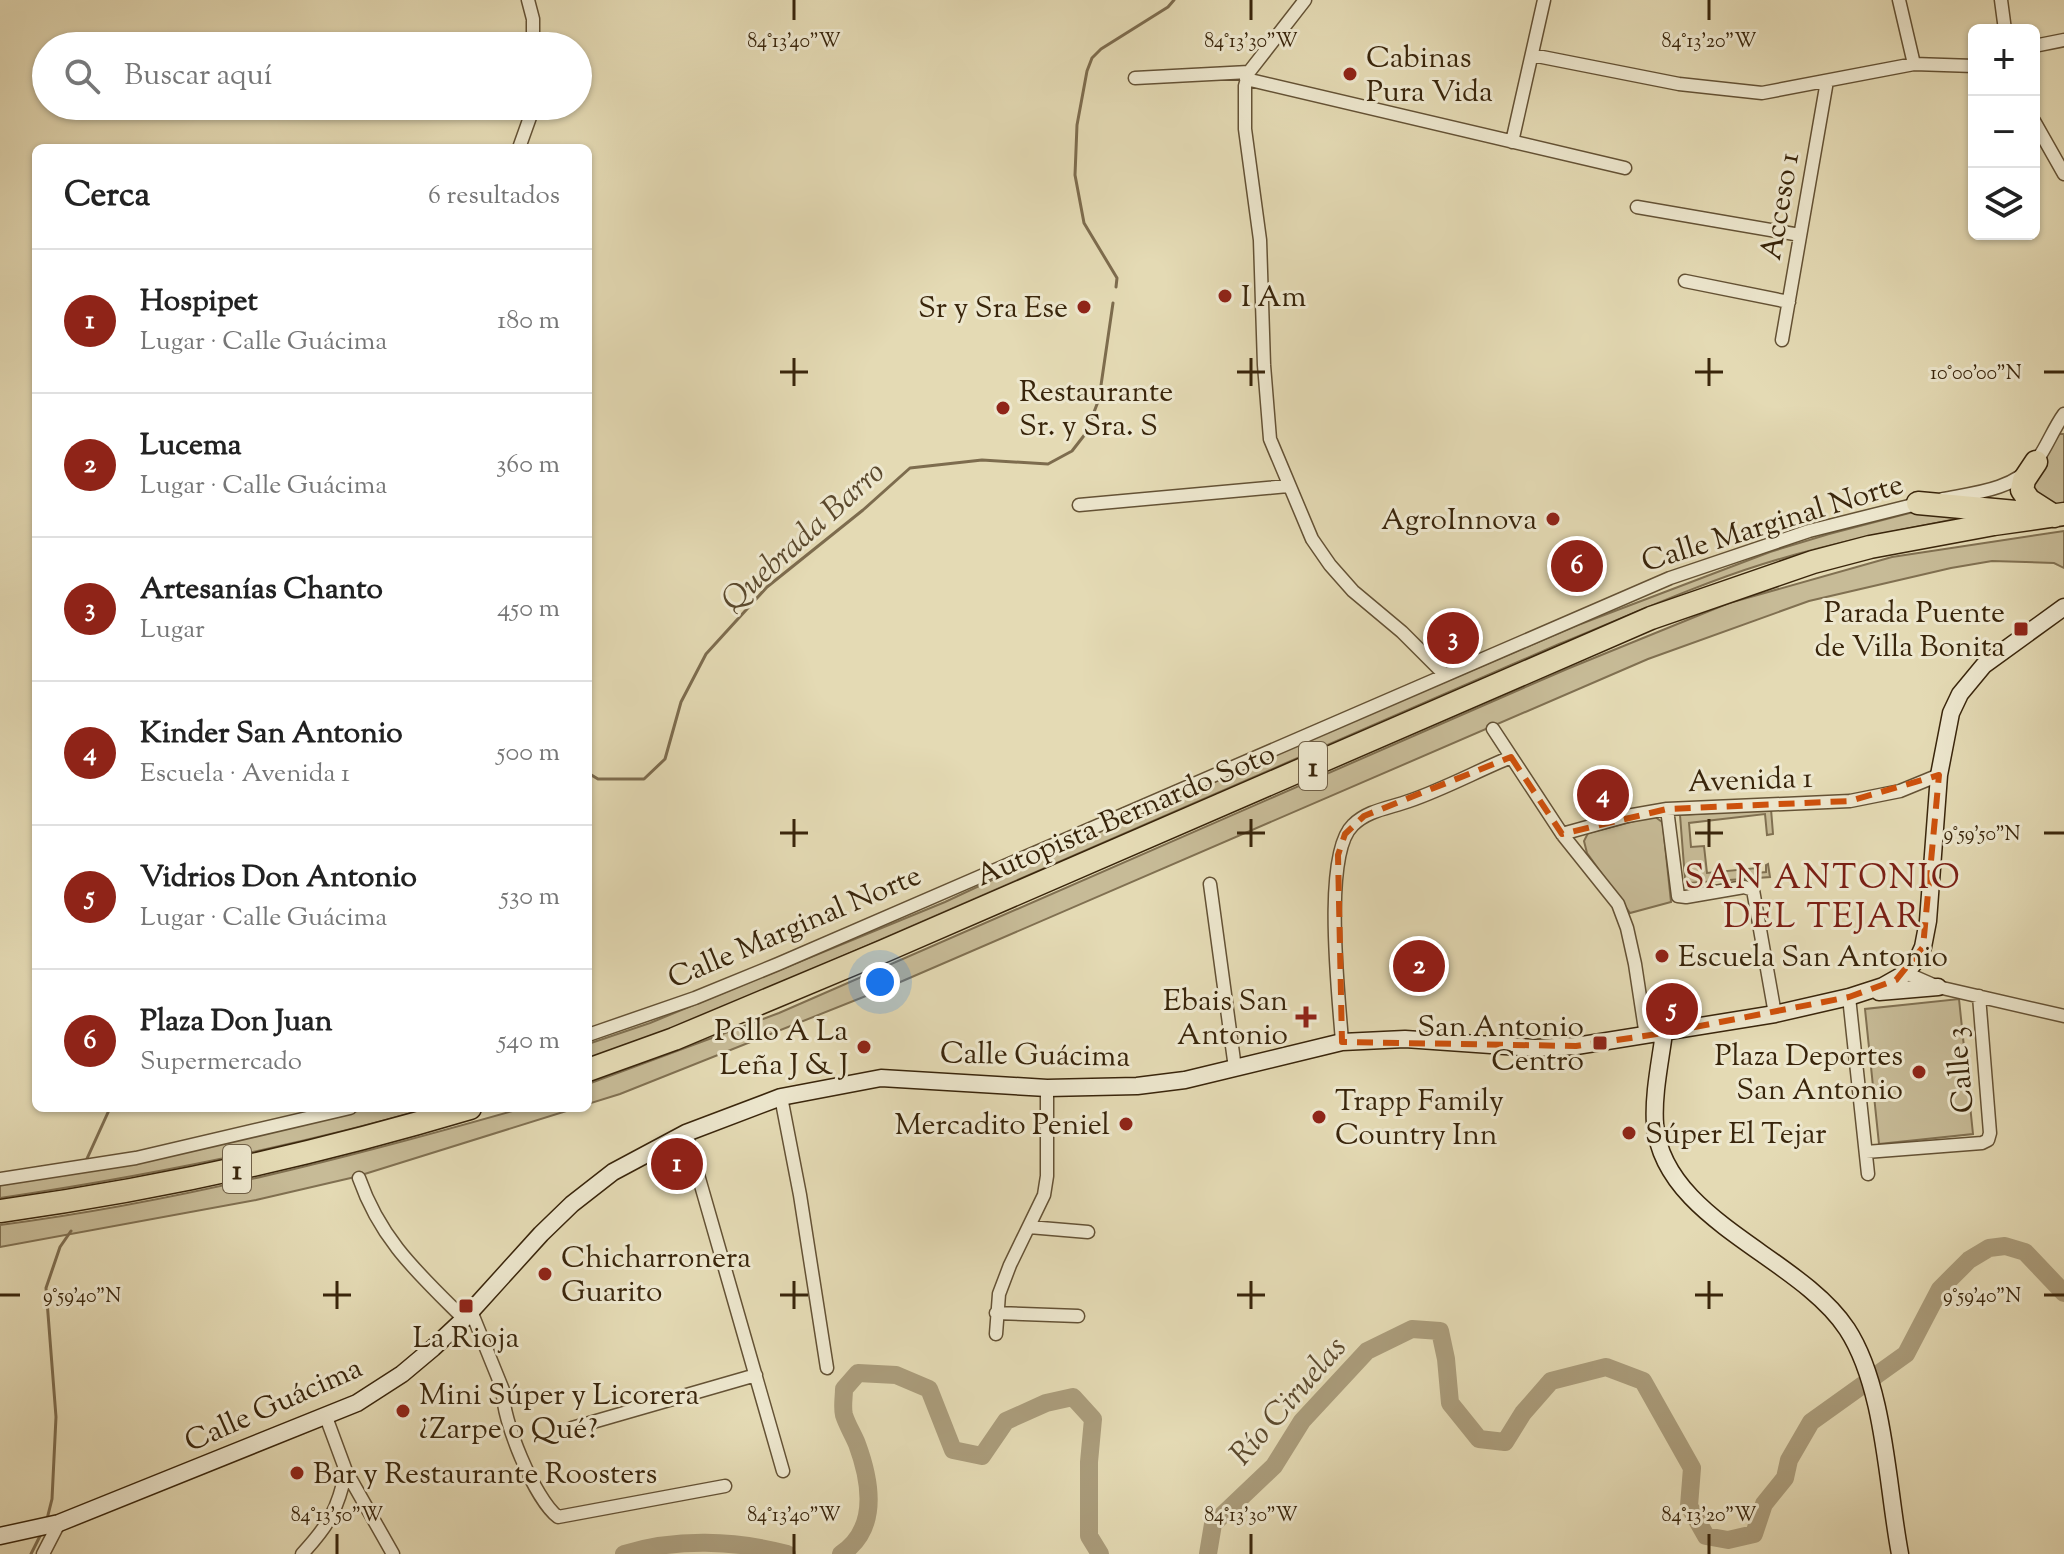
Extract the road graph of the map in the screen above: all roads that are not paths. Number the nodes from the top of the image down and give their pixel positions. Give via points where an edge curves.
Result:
1 (528, 0) edge
2 (1305, 0) edge
3 (1544, 0) edge
4 (1899, 0) edge
5 (2001, 0) edge
6 (2004, 24) edge
7 (533, 32) edge
8 (2064, 40) edge
9 (2040, 45) edge
10 (1532, 55) junction
11 (1914, 64) junction
12 (1968, 66) edge
13 (1248, 76) junction
14 (1135, 78) dead end
15 (1827, 81) junction
16 (529, 120) edge
17 (2040, 132) edge
18 (1512, 142) junction
19 (520, 144) edge
20 (1625, 168) dead end
21 (2064, 174) edge
22 (1637, 207) dead end
23 (1800, 235) junction
24 (1685, 281) dead end
25 (1789, 302) junction
26 (1782, 340) dead end
27 (2064, 414) edge
28 (2059, 429) edge
29 (2036, 462) junction
30 (1288, 486) junction
31 (1918, 503) junction
32 (1079, 505) dead end
33 (2061, 515) edge
34 (2064, 607) edge
35 (1444, 674) junction
36 (1493, 729) dead end
37 (1511, 757) junction
38 (1939, 775) junction
39 (1667, 809) junction
40 (1562, 834) junction
41 (1210, 884) dead end
42 (1906, 973) junction
43 (1938, 987) junction
44 (1855, 996) junction
45 (1979, 996) junction
46 (1775, 1014) junction
47 (2064, 1016) edge
48 (1664, 1033) junction
49 (592, 1034) edge
50 (1646, 1036) junction
51 (1342, 1042) junction
52 (1235, 1068) junction
53 (592, 1069) edge
54 (1047, 1088) junction
55 (781, 1097) junction
56 (333, 1112) edge
57 (456, 1112) edge
58 (686, 1133) junction
59 (1866, 1152) junction
60 (1868, 1174) dead end
61 (359, 1178) dead end
62 (0, 1179) edge
63 (0, 1211) edge
64 (1029, 1227) junction
65 (1088, 1232) dead end
66 (471, 1312) junction
67 (996, 1313) junction
68 (1078, 1316) dead end
69 (996, 1334) dead end
70 (827, 1368) dead end
71 (756, 1375) junction
72 (326, 1417) junction
73 (572, 1428) dead end
74 (346, 1471) junction
75 (783, 1471) dead end
76 (725, 1486) dead end
77 (55, 1523) junction
78 (0, 1536) edge
79 (43, 1554) edge
80 (302, 1554) edge
81 (393, 1554) edge
82 (1900, 1554) edge

1 - 7 street
2 - 13 street
3 - 10 street
4 - 11 street
5 - 6 street
8 - 9 street
10 - 15 street via 1721,90 1762,93
10 - 18 street
11 - 12 street
11 - 15 street
13 - 14 street
13 - 18 street
13 - 30 street via 1245,129 1261,256 1267,426
15 - 23 street, Acceso 1
16 - 19 street
17 - 21 street
18 - 20 street
22 - 23 street
23 - 25 street, Acceso 1
24 - 25 street
25 - 26 street, Acceso 1
27 - 28 street, Calle Marginal Norte
28 - 29 street, Calle Marginal Norte
29 - 31 street, Calle Marginal Norte via 2007,485
29 - 33 highway via 2022,490 2029,500
30 - 32 street
30 - 35 street via 1330,565
31 - 33 highway
31 - 35 street, Calle Marginal Norte via 1809,531 1678,574
33 - 53 highway, Autopista Bernardo Soto / 1 via 1870,547 1651,618 884,951
34 - 38 main road via 1984,665 1960,694
35 - 49 street, Calle Marginal Norte via 778,964
36 - 37 street
37 - 40 street
37 - 51 street via 1364,816 1345,834 1338,855 1335,908
38 - 39 street, Avenida 1 via 1900,791 1850,801
38 - 42 main road via 1928,921 1918,958
39 - 40 street, Avenida 1
39 - 46 street via 1678,896 1753,890
40 - 50 street via 1622,913
41 - 52 street
42 - 43 street
42 - 44 main road, Calle Guácima
43 - 44 main road
43 - 45 street
44 - 46 main road, Calle Guácima
44 - 59 street
45 - 47 street
45 - 59 street, Calle 3 via 1988,1140
46 - 48 main road, Calle Guácima
48 - 50 main road, Calle Guácima
48 - 82 main road via 1655,1123 1660,1148 1672,1172 1711,1214 1810,1289 1845,1326 1863,1359 1874,1399
50 - 51 main road, Calle Guácima via 1535,1048 1405,1039
51 - 52 main road, Calle Guácima
52 - 54 main road, Calle Guácima via 1137,1086
54 - 55 main road, Calle Guácima via 881,1078
54 - 64 street via 1047,1176
55 - 58 main road, Calle Guácima
55 - 70 street
56 - 62 street via 136,1158
57 - 63 highway, 1 via 214,1174
58 - 66 main road, Calle Guácima via 592,1187
58 - 71 street
59 - 60 street
61 - 66 street via 379,1226 404,1259
64 - 65 street
64 - 67 street via 1010,1265
66 - 72 main road, Calle Guácima via 402,1374
66 - 76 street via 529,1475 539,1497 558,1517
67 - 68 street
67 - 69 street
71 - 73 street
71 - 75 street
72 - 74 street
72 - 77 main road, Calle Guácima
74 - 80 street via 339,1504
74 - 81 street
77 - 78 main road, Calle Guácima
77 - 79 street

